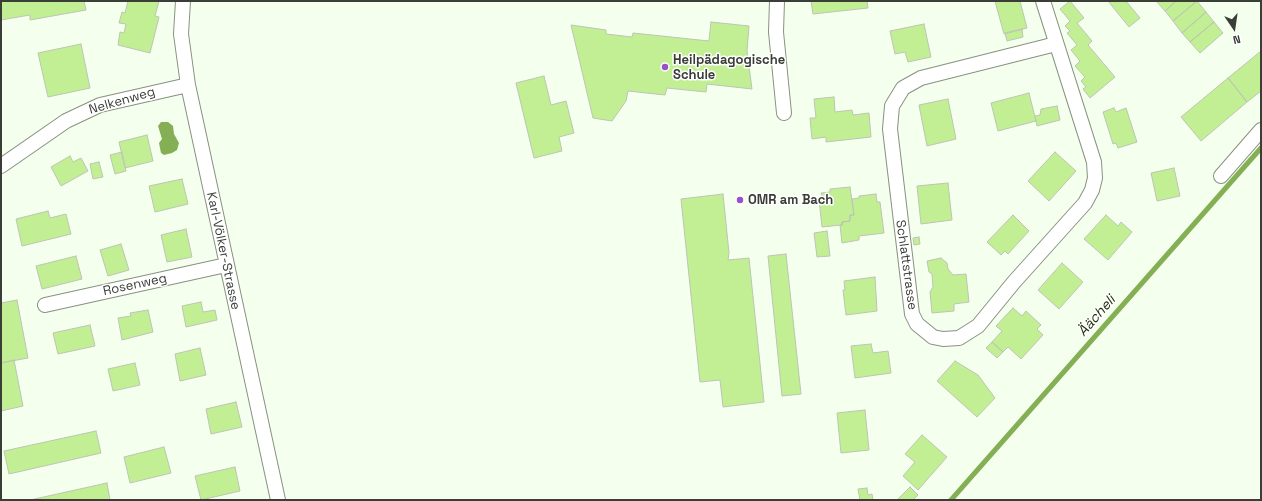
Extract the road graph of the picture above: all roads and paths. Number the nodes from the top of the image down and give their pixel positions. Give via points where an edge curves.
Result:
1 (183, 1) edge
2 (777, 1) edge
3 (1043, 1) edge
4 (1056, 44) junction
5 (188, 84) junction
6 (784, 113) dead end
7 (1261, 130) edge
8 (1, 166) edge
9 (1221, 176) dead end
10 (226, 265) junction
11 (44, 305) dead end
12 (278, 500) edge

1 - 5 street, Karl-Völker-Strasse via 181,34
2 - 6 street via 776,32
3 - 4 street, Schlattstrasse
4 - 4 street, Schlattstrasse via 1094,162 1095,178 1092,190 1085,203 978,326 959,338 943,340 933,337 917,324 912,314 890,128 892,106 903,88 921,78
5 - 8 street, Nelkenweg via 100,104 66,121
5 - 10 street, Karl-Völker-Strasse
7 - 9 street
10 - 11 street, Rosenweg
10 - 12 street, Karl-Völker-Strasse

